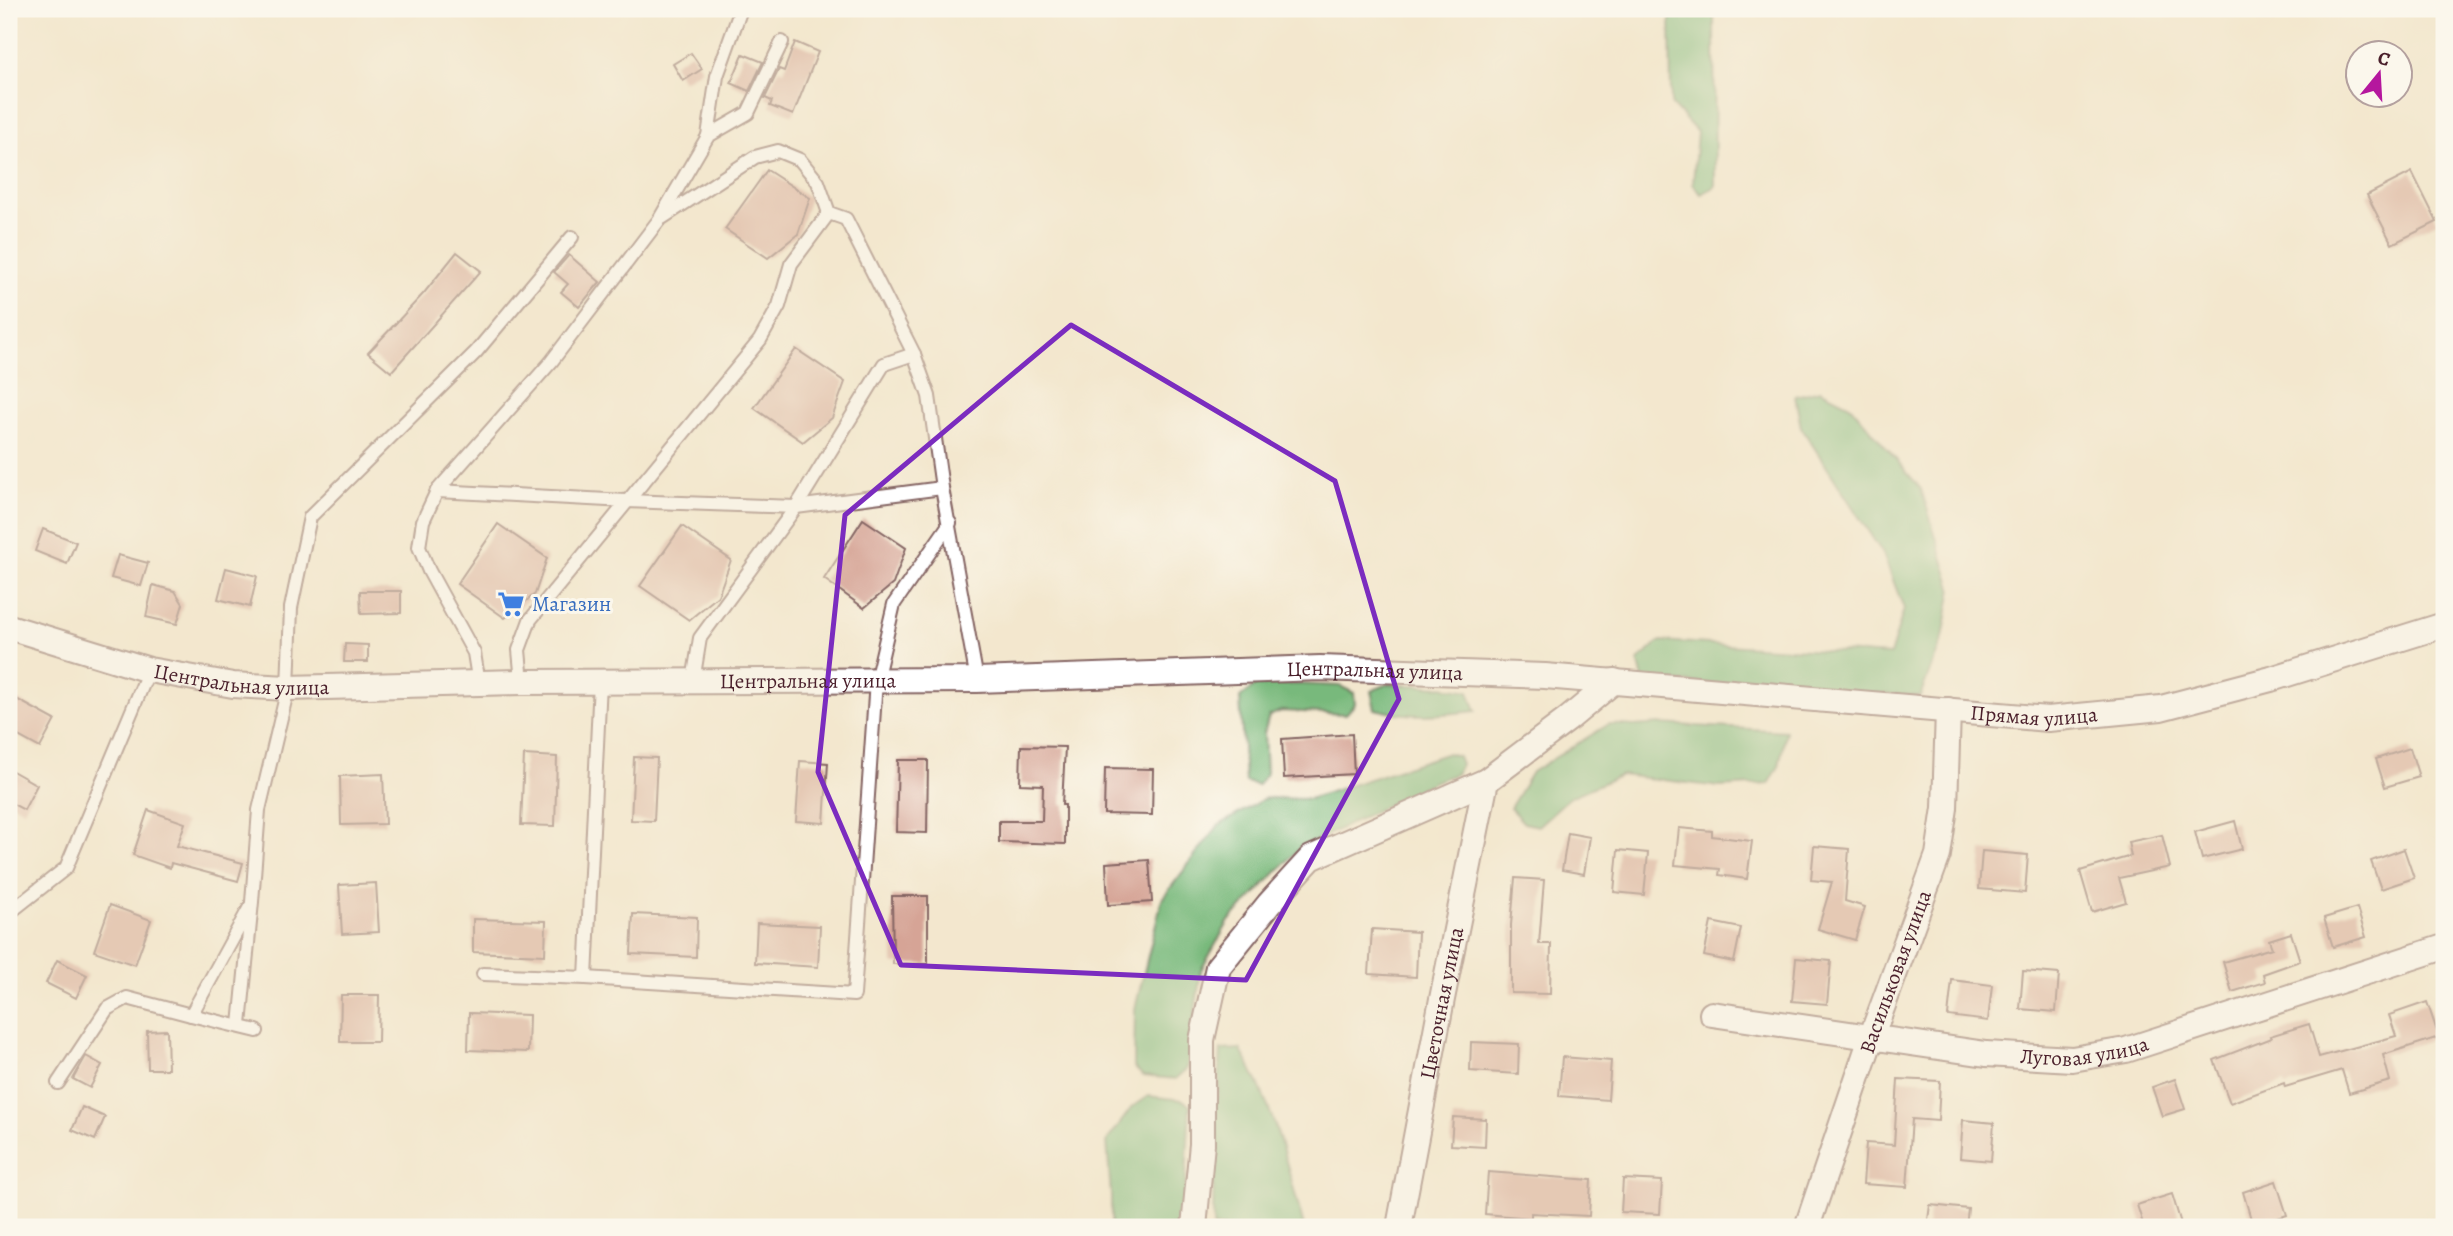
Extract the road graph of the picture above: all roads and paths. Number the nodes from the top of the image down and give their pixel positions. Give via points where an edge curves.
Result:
1 (741, 9) edge
2 (782, 42) dead end
3 (708, 136) junction
4 (829, 213) junction
5 (659, 220) junction
6 (572, 237) dead end
7 (914, 354) junction
8 (942, 488) junction
9 (437, 491) junction
10 (626, 501) junction
11 (796, 507) junction
12 (950, 523) junction
13 (2444, 625) edge
14 (9, 627) edge
15 (149, 670) junction
16 (977, 680) junction
17 (693, 681) junction
18 (876, 681) junction
19 (1614, 681) junction
20 (522, 682) junction
21 (600, 682) junction
22 (479, 684) junction
23 (288, 688) junction
24 (1948, 710) junction
25 (1486, 781) junction
26 (253, 902) junction
27 (9, 913) edge
28 (2444, 947) edge
29 (483, 974) dead end
30 (586, 978) junction
31 (1712, 1014) dead end
32 (191, 1015) junction
33 (240, 1025) junction
34 (257, 1031) dead end
35 (1871, 1038) junction
36 (58, 1083) dead end
37 (1194, 1227) edge
38 (1399, 1227) edge
39 (1807, 1227) edge

1 - 3 lane via 717,76
2 - 3 lane via 748,113
3 - 5 lane
4 - 5 lane via 818,183 800,160 778,151 755,157
4 - 7 lane via 846,219
4 - 10 lane via 791,264 779,306 760,340
5 - 9 lane via 551,362
6 - 23 lane via 476,352 310,517 291,607
7 - 8 lane via 929,396
7 - 11 lane via 884,364
8 - 11 lane
8 - 12 lane
9 - 10 lane
9 - 22 lane via 423,521 419,547 474,653
10 - 11 lane
10 - 20 lane via 530,620 519,650
11 - 17 lane via 700,638
12 - 16 lane
12 - 18 lane via 894,604
13 - 24 street, Прямая улица via 2161,708 2048,719
14 - 15 street, Центральная улица
15 - 23 street, Центральная улица via 233,685
15 - 27 lane via 66,868
16 - 18 street, Центральная улица
16 - 19 street, Центральная улица via 1320,668
17 - 18 street, Центральная улица
17 - 21 street, Центральная улица
18 - 30 lane via 854,995
19 - 24 street, Прямая улица
19 - 25 street
20 - 21 street, Центральная улица
20 - 22 street, Центральная улица
21 - 30 lane
22 - 23 street, Центральная улица
23 - 26 lane via 259,810
24 - 35 street, Васильковая улица via 1945,808 1938,855
25 - 37 street via 1311,858 1218,967 1202,1040 1202,1144
25 - 38 street, Цветочная улица
26 - 32 lane
26 - 33 lane
28 - 35 street, Луговая улица via 2126,1050 2072,1059 1986,1054
29 - 30 lane
31 - 35 street, Луговая улица
32 - 33 lane
32 - 36 lane via 127,998 107,1009
33 - 34 lane
35 - 39 street, Васильковая улица

